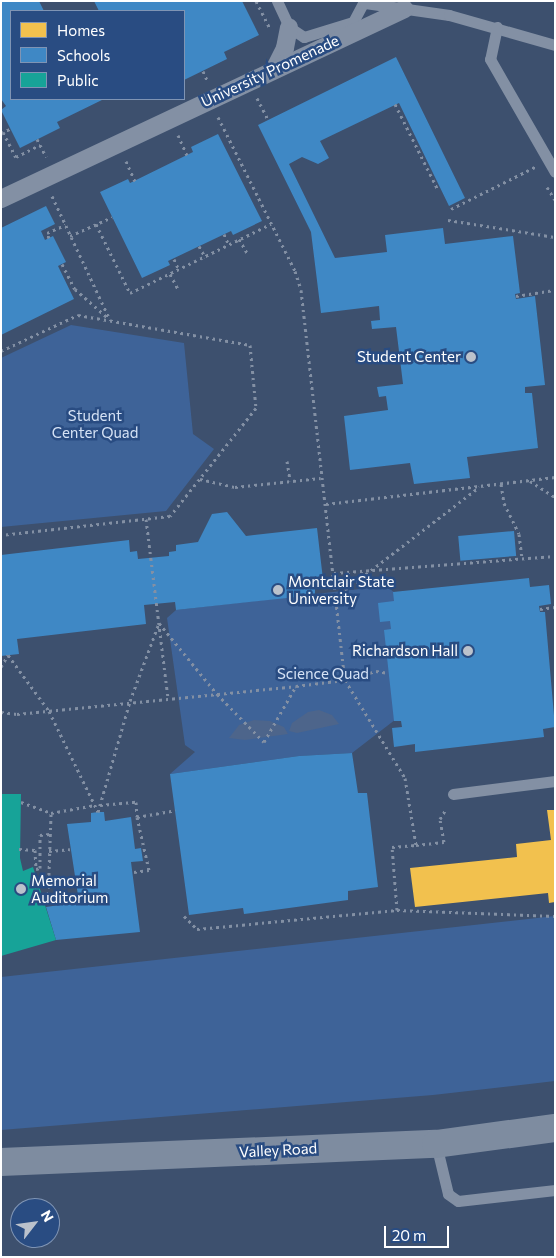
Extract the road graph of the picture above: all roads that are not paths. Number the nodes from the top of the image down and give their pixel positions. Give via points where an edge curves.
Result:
1 (277, 1) edge
2 (365, 2) edge
3 (405, 9) junction
4 (289, 27) junction
5 (497, 27) junction
6 (555, 45) edge
7 (276, 68) junction
8 (555, 172) edge
9 (1, 199) edge
10 (555, 782) edge
11 (452, 794) dead end
12 (555, 1128) edge
13 (436, 1144) junction
14 (1, 1162) edge
15 (555, 1190) edge

1 - 4 lane
2 - 3 lane
2 - 4 lane via 353,22 328,31 304,37
3 - 5 lane via 449,15
3 - 7 street, University Promenade
4 - 7 street via 285,48
5 - 6 lane
5 - 8 lane via 490,59
7 - 9 street, University Promenade via 209,91
10 - 11 lane
12 - 13 main road, Valley Road
13 - 14 main road, Valley Road
13 - 15 lane via 448,1194 458,1201

